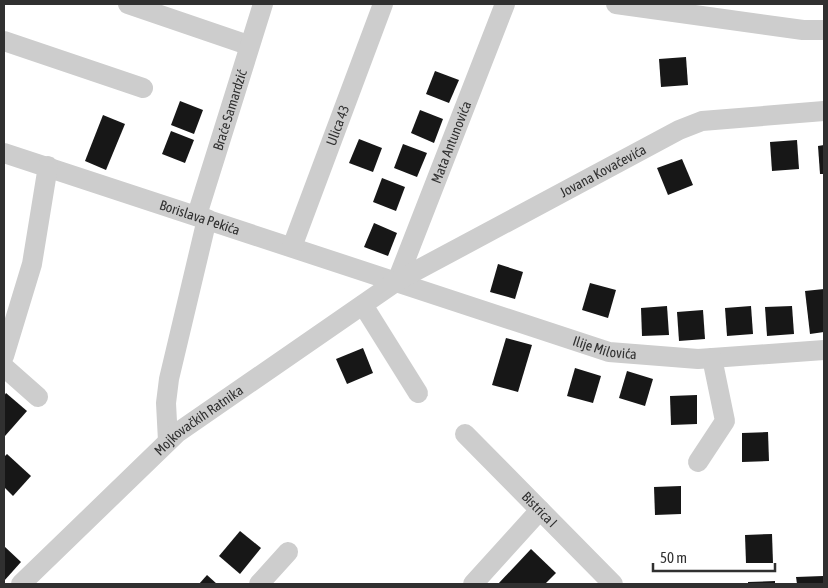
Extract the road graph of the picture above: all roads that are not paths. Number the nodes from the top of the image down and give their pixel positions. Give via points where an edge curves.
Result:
1 (128, 4) edge
2 (263, 4) edge
3 (383, 4) edge
4 (505, 4) edge
5 (616, 4) edge
6 (824, 30) edge
7 (4, 41) edge
8 (248, 45) junction
9 (143, 88) dead end
10 (824, 111) edge
11 (4, 152) edge
12 (48, 166) junction
13 (202, 217) junction
14 (292, 247) junction
15 (397, 282) junction
16 (363, 305) junction
17 (824, 350) edge
18 (4, 356) edge
19 (712, 358) junction
20 (4, 367) edge
21 (418, 393) dead end
22 (38, 397) dead end
23 (465, 434) dead end
24 (168, 441) junction
25 (698, 462) dead end
26 (540, 510) junction
27 (288, 552) dead end
28 (21, 584) edge
29 (259, 584) edge
30 (473, 584) edge
31 (613, 584) edge

1 - 8 street
2 - 8 street, Braće Samardzić
3 - 14 street, Ulica 43
4 - 15 street, Mata Antunovića
5 - 6 street via 803,30
7 - 9 street
8 - 13 street, Braće Samardzić
10 - 15 street, Jovana Kovačevića via 702,122 679,130
11 - 12 street, Borislava Pekića
12 - 13 street, Borislava Pekića
12 - 18 street via 32,264
13 - 14 street, Borislava Pekića
13 - 24 street, Braće Samardzić via 169,379 166,403
14 - 15 street, Borislava Pekića
15 - 16 street, Mojkovačkih Ratnika
15 - 19 street, Ilije Milovića via 609,352
16 - 21 street
16 - 24 street, Mojkovačkih Ratnika
17 - 19 street, Ilije Milovića
19 - 25 street via 725,421
20 - 22 street
23 - 26 street, Bistrica I
24 - 28 street, Mojkovačkih Ratnika
26 - 30 street
26 - 31 street, Bistrica I
27 - 29 street

